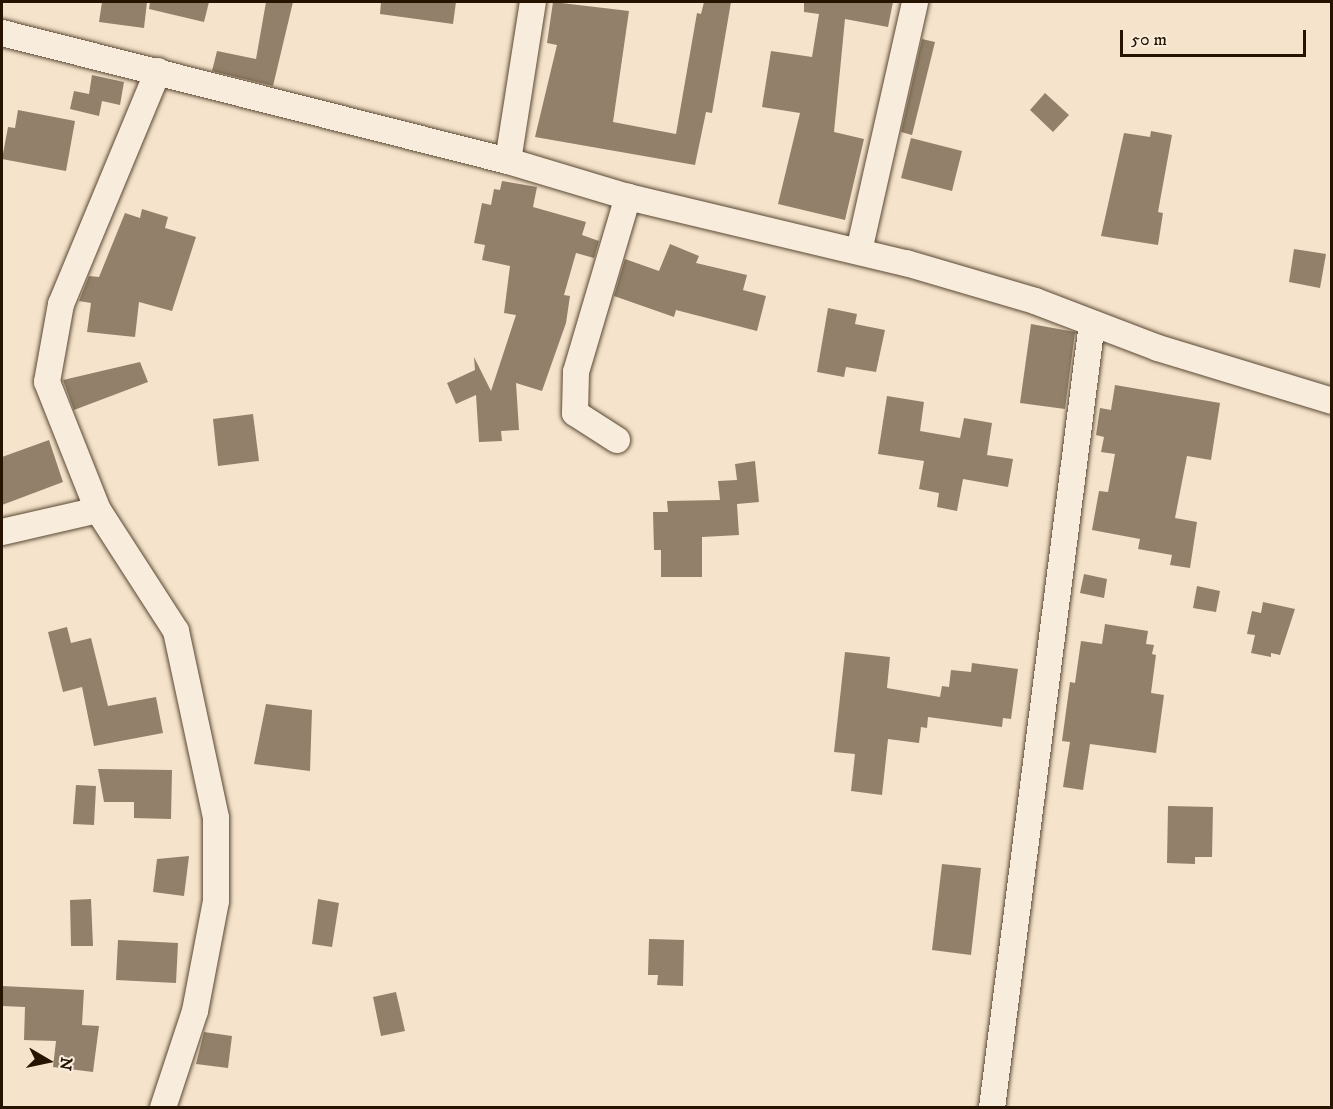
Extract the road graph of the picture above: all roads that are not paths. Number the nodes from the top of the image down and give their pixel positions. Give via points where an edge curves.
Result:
1 (533, 2) edge
2 (915, 2) edge
3 (2, 33) edge
4 (158, 71) junction
5 (508, 162) junction
6 (628, 197) junction
7 (859, 251) junction
8 (1092, 323) junction
9 (1332, 401) edge
10 (617, 440) dead end
11 (98, 510) junction
12 (2, 532) edge
13 (163, 1107) edge
14 (992, 1107) edge

1 - 5 street
2 - 7 street
3 - 4 street
4 - 5 street
4 - 11 street via 61,304 47,382
5 - 6 street
6 - 7 street
6 - 10 street via 576,372 575,414
7 - 8 street via 1035,301
8 - 9 street via 1158,348
8 - 14 street
11 - 12 street
11 - 13 street via 176,631 216,818 216,900 195,1011

